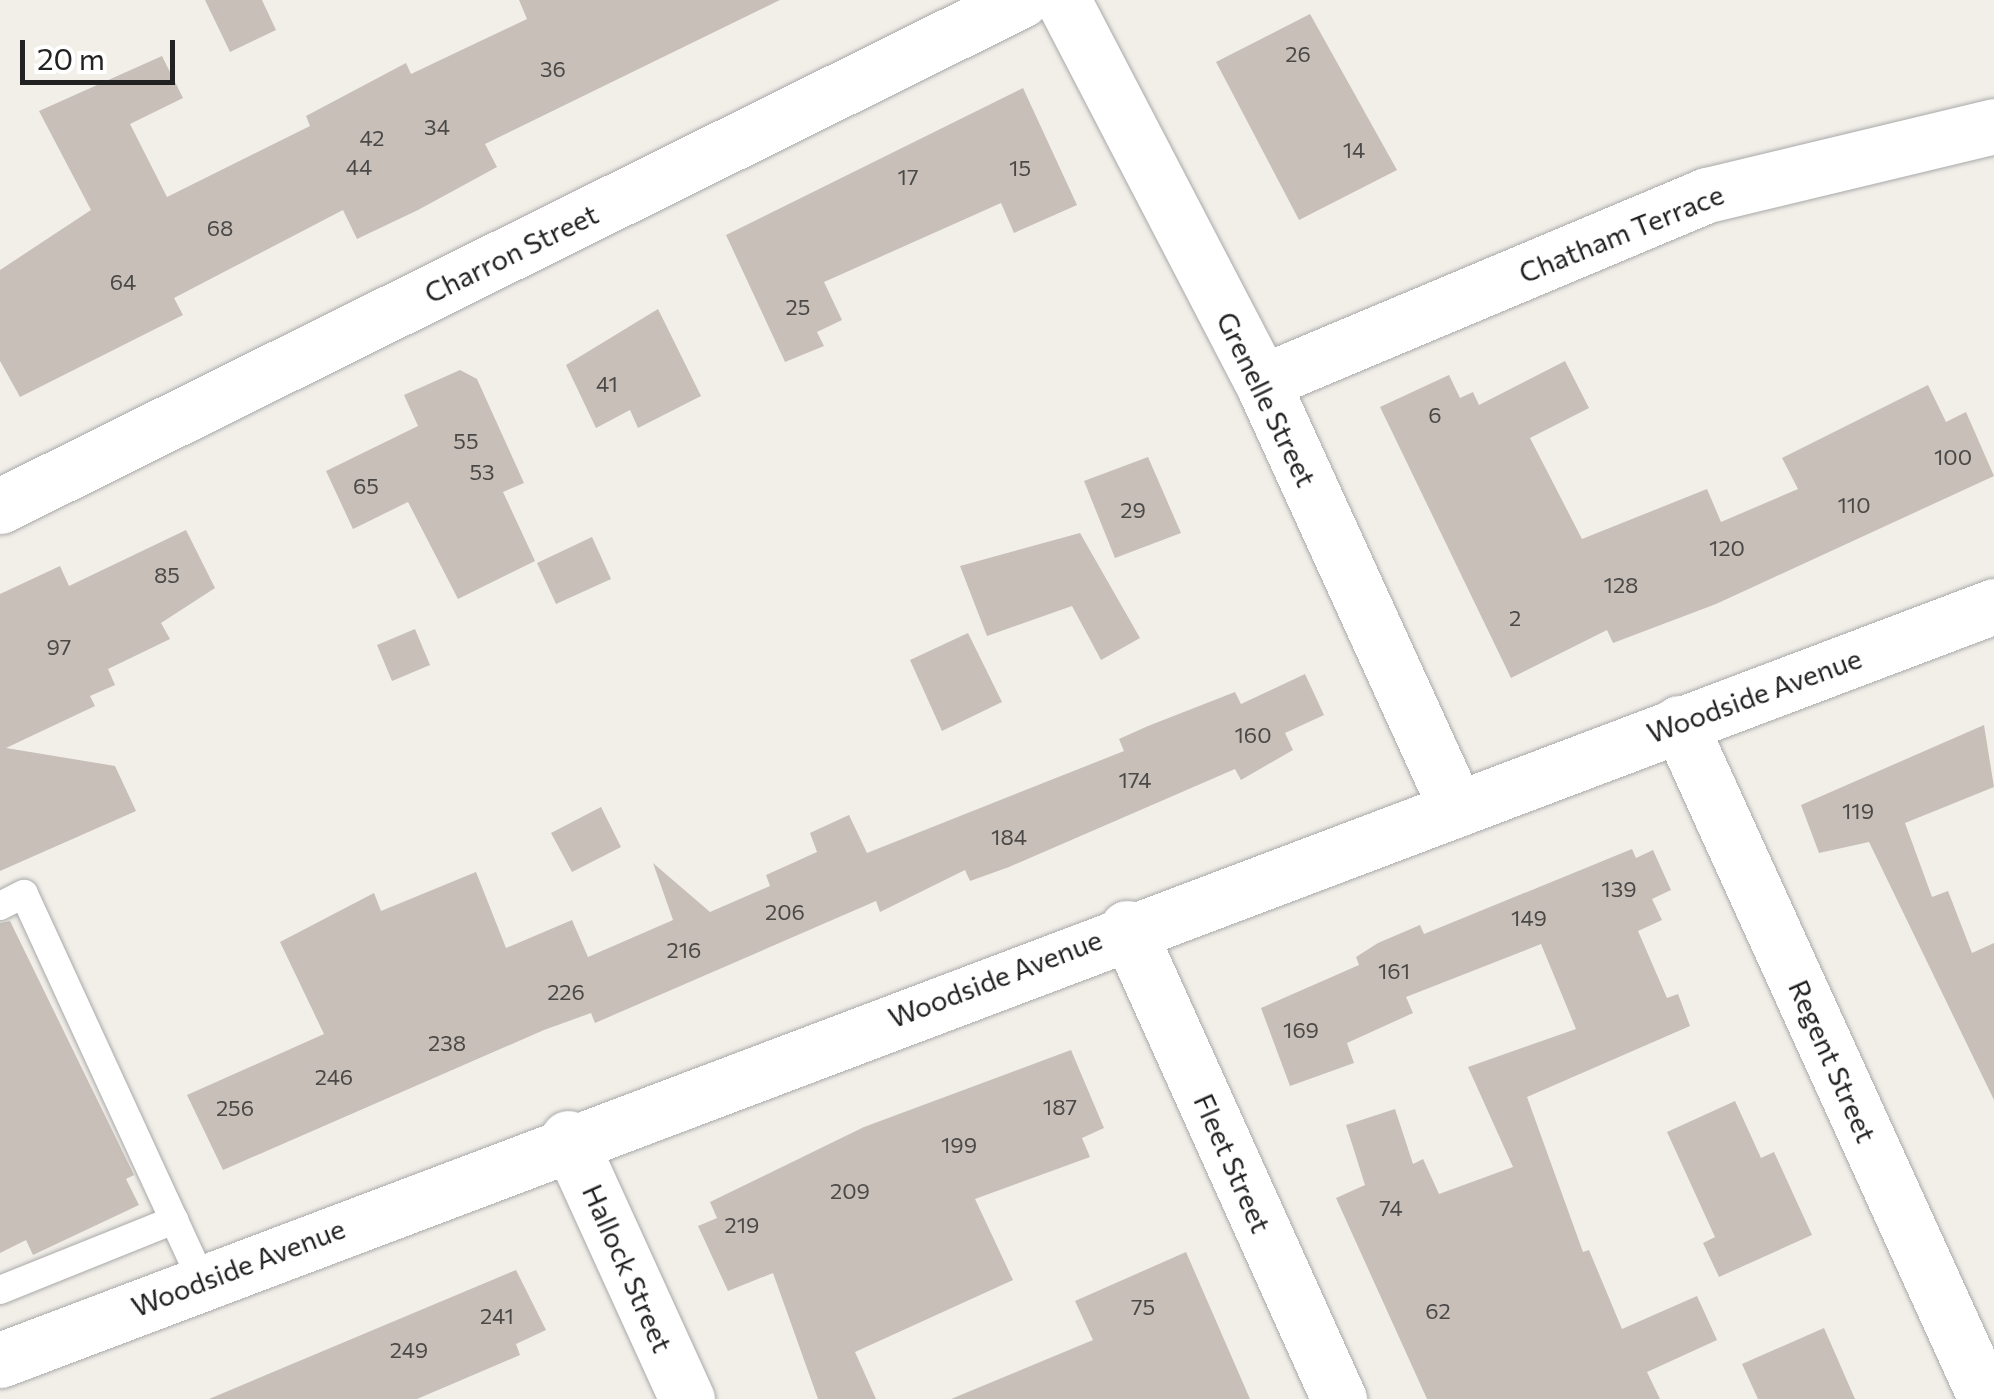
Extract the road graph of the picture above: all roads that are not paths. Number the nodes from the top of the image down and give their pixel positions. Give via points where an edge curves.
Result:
1 (1021, 0) edge
2 (1063, 0) edge
3 (1994, 126) edge
4 (1262, 382) junction
5 (0, 506) edge
6 (1994, 606) edge
7 (1679, 723) junction
8 (1455, 806) junction
9 (0, 906) edge
10 (1127, 928) junction
11 (568, 1138) junction
12 (174, 1220) junction
13 (202, 1281) junction
14 (0, 1290) edge
15 (0, 1360) edge
16 (687, 1399) edge
17 (1339, 1399) edge
18 (1986, 1399) edge

1 - 5 street, Charron Street
2 - 4 street, Grenelle Street
3 - 4 street, Chatham Terrace via 1706,194
4 - 8 street, Grenelle Street
6 - 7 street, Woodside Avenue
7 - 8 street, Woodside Avenue
7 - 18 street, Regent Street
8 - 10 street, Woodside Avenue
9 - 12 lane via 24,894
10 - 11 street, Woodside Avenue
10 - 17 street, Fleet Street
11 - 13 street, Woodside Avenue
11 - 16 street, Hallock Street
12 - 13 lane
12 - 14 lane
13 - 15 street, Woodside Avenue

